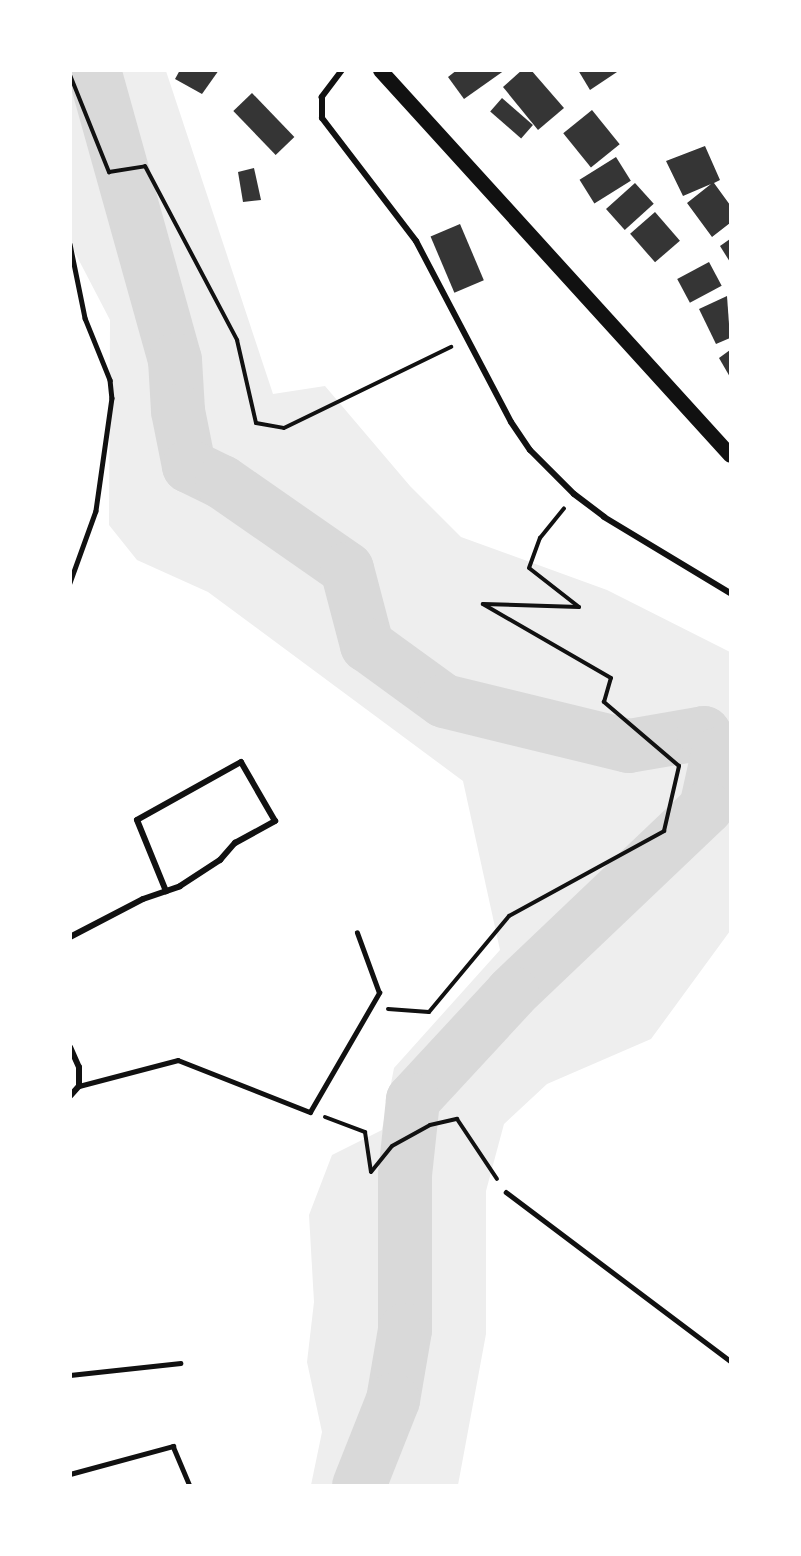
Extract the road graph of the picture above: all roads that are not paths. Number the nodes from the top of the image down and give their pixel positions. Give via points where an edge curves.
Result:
1 (342, 70) edge
2 (380, 70) edge
3 (70, 244) edge
4 (730, 455) edge
5 (70, 583) edge
6 (730, 593) edge
7 (166, 891) junction
8 (357, 933) dead end
9 (70, 937) edge
10 (70, 1047) edge
11 (79, 1086) junction
12 (70, 1096) edge
13 (506, 1192) road end
14 (730, 1361) edge
15 (180, 1363) dead end
16 (70, 1375) edge
17 (70, 1474) edge
18 (189, 1485) edge

1 - 6 street via 322,98 322,118 416,241 511,422 530,450 574,494 639,540
2 - 4 main road
3 - 5 lane via 85,318 110,380 112,398 96,511
7 - 7 street via 220,860 235,843 276,821 241,762 137,820
7 - 9 street
8 - 11 lane via 379,993 310,1112 178,1060
10 - 11 street via 79,1067
11 - 12 street
13 - 14 lane
15 - 16 lane
17 - 18 lane via 173,1446

